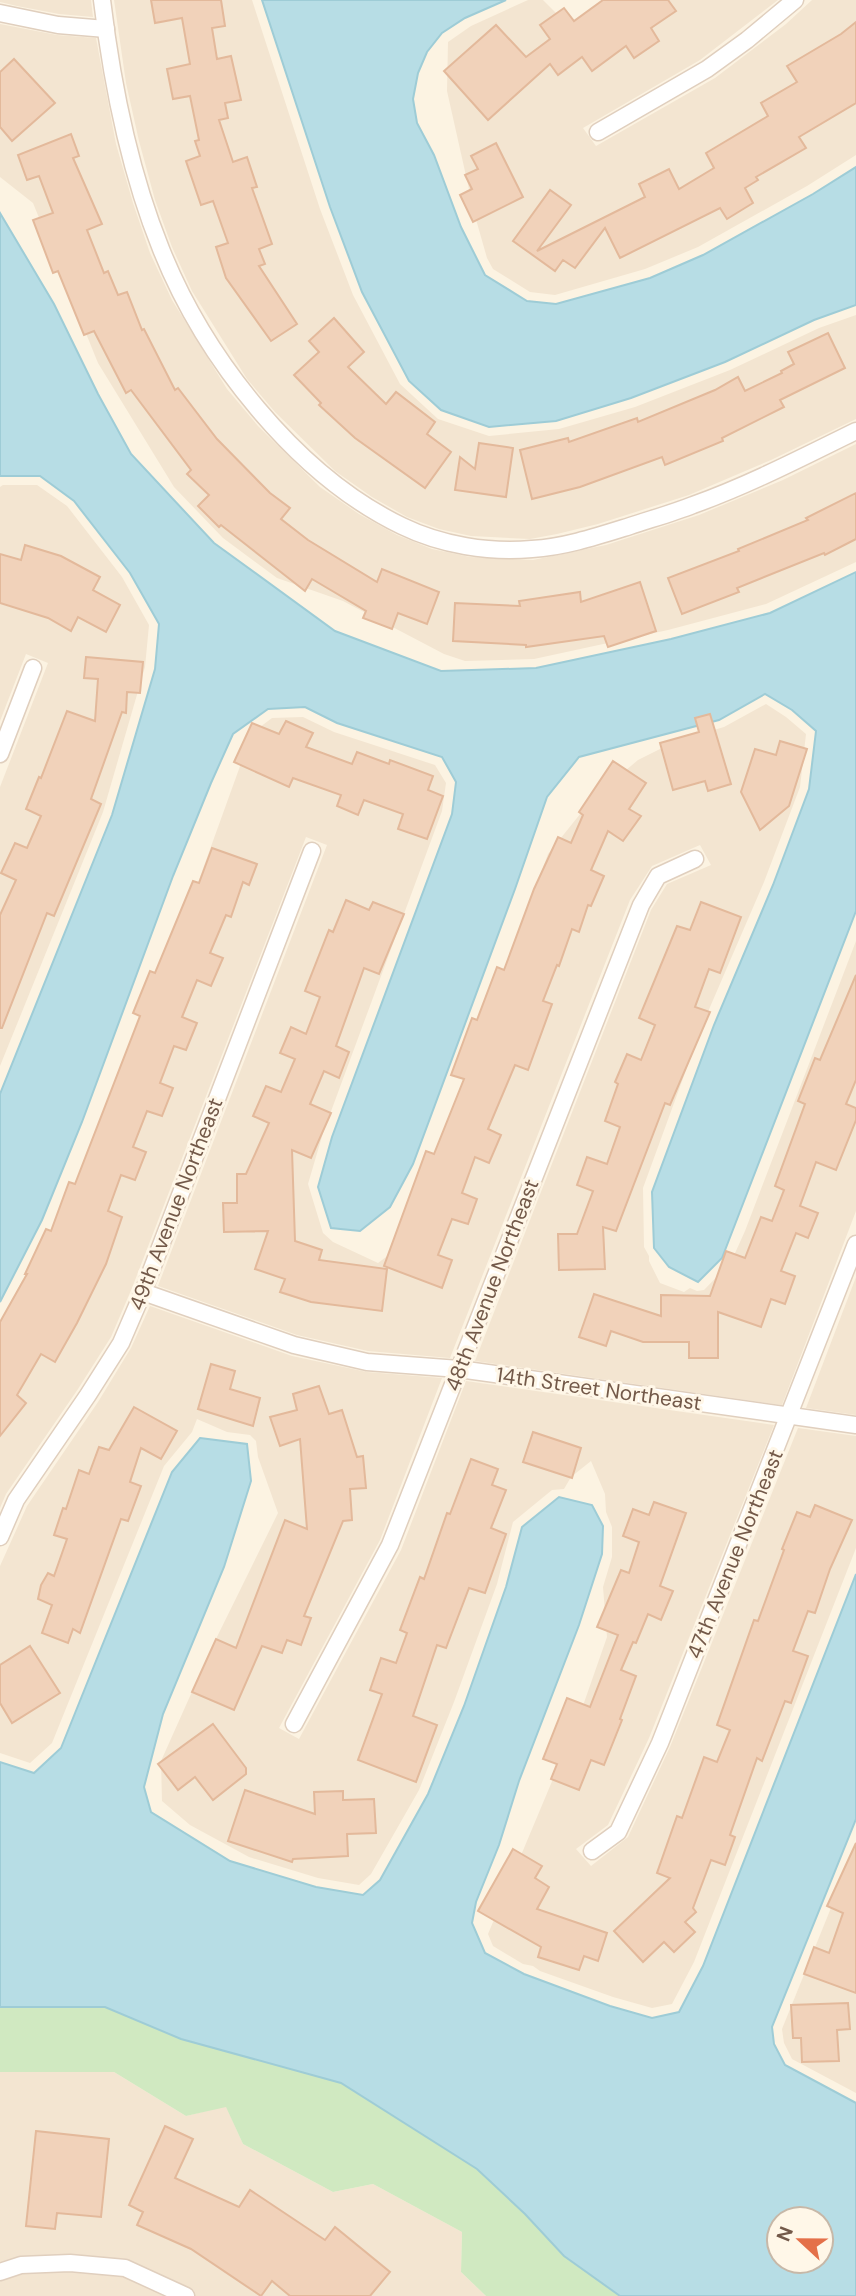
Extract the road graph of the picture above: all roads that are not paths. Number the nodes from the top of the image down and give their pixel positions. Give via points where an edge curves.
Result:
1 (103, 0) edge
2 (795, 0) edge
3 (0, 13) edge
4 (106, 29) junction
5 (598, 132) dead end
6 (856, 431) edge
7 (33, 668) dead end
8 (0, 754) edge
9 (313, 850) dead end
10 (695, 859) dead end
11 (856, 1244) edge
12 (143, 1292) junction
13 (458, 1369) junction
14 (790, 1416) junction
15 (856, 1425) edge
16 (0, 1537) edge
17 (294, 1724) dead end
18 (592, 1851) dead end
19 (0, 2272) edge
20 (186, 2296) edge

1 - 4 street
2 - 5 street via 707,69
3 - 4 street
4 - 6 street via 144,202 182,295 237,384 266,419 327,478 402,526 470,547 532,550 561,545 694,505
7 - 8 street
9 - 12 street, 49th Avenue Northeast
10 - 13 street, 48th Avenue Northeast via 658,876 641,905
11 - 14 street, 47th Avenue Northeast
12 - 13 street, 14th Street Northeast via 294,1345 367,1362
12 - 16 street, 49th Avenue Northeast via 121,1342 16,1500
13 - 14 street, 14th Street Northeast
13 - 17 street, 48th Avenue Northeast via 390,1545
14 - 15 street, 14th Street Northeast
14 - 18 street, 47th Avenue Northeast via 660,1743 618,1832
19 - 20 street via 21,2265 71,2263 125,2268

